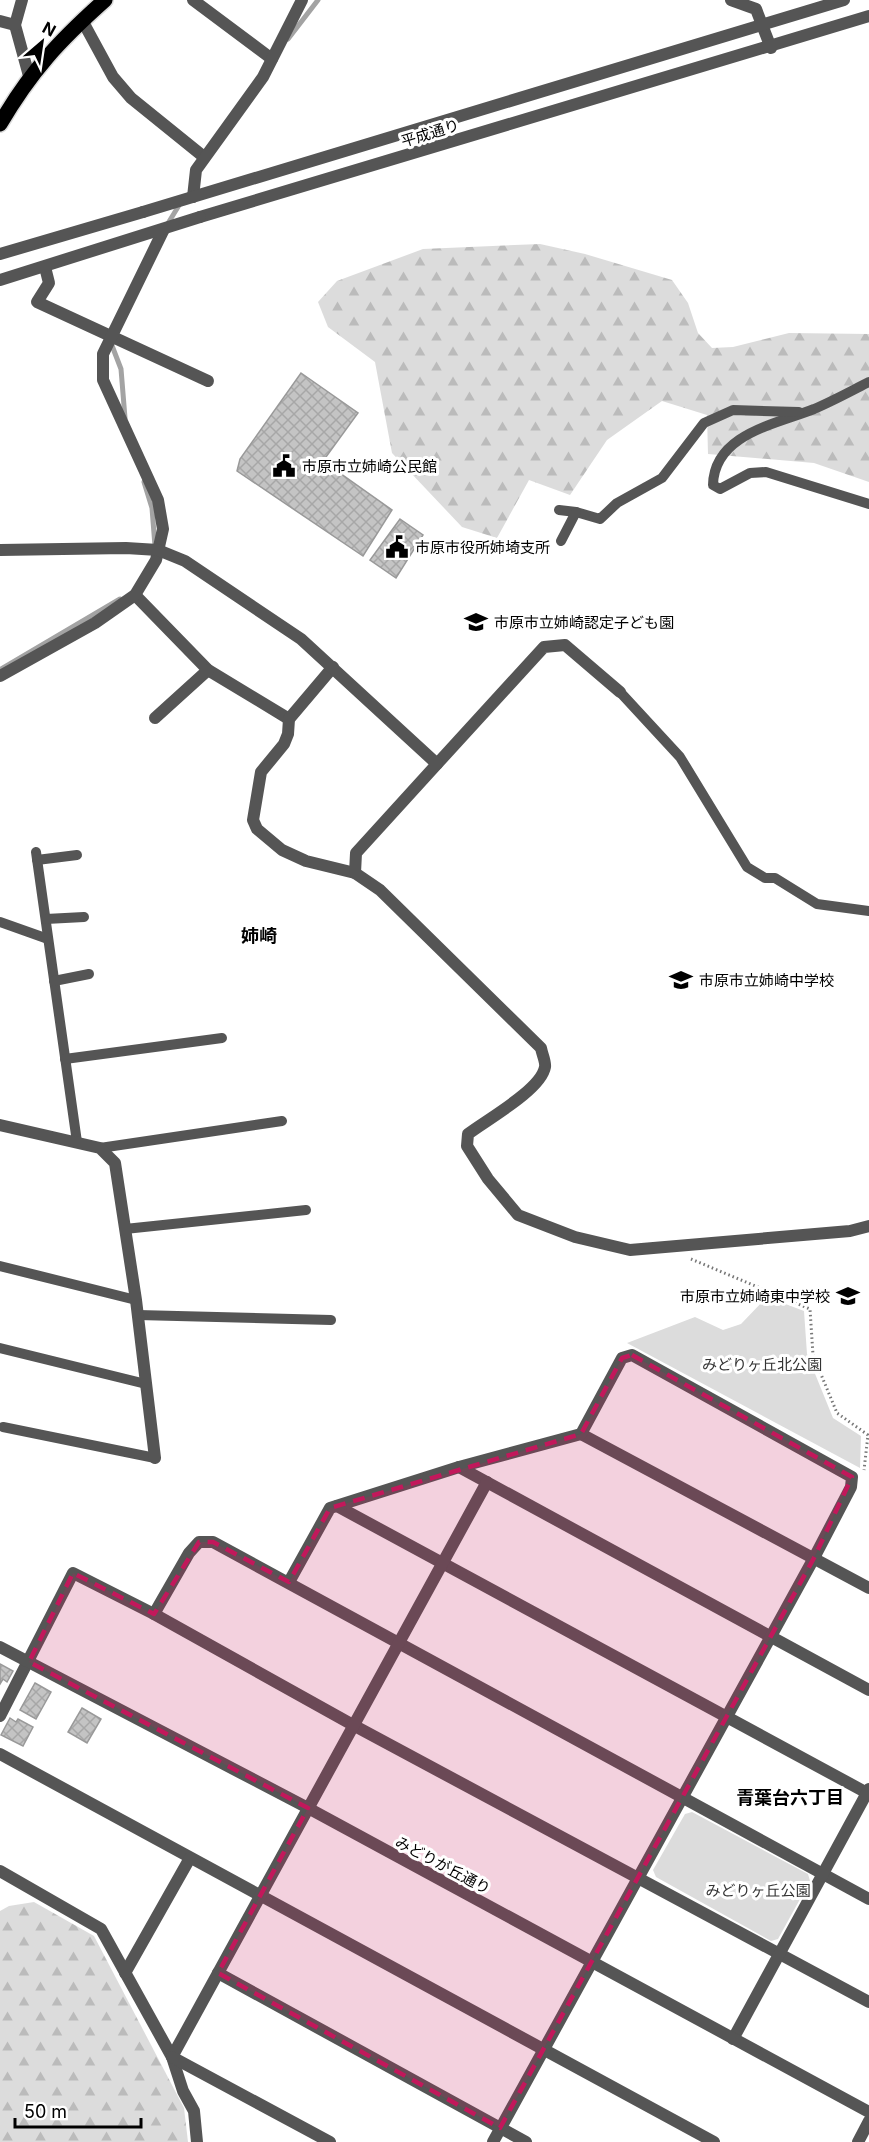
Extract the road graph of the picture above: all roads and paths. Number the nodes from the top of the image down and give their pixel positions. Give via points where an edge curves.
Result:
1 (22, 0) edge
2 (105, 0) edge
3 (193, 0) edge
4 (302, 0) edge
5 (731, 0) edge
6 (844, 0) edge
7 (869, 16) edge
8 (82, 20) junction
9 (0, 21) edge
10 (763, 24) junction
11 (15, 26) junction
12 (771, 48) junction
13 (272, 59) junction
14 (29, 76) junction
15 (0, 124) edge
16 (204, 157) junction
17 (193, 197) junction
18 (164, 229) junction
19 (0, 254) edge
20 (45, 267) junction
21 (0, 280) edge
22 (109, 337) junction
23 (208, 381) dead end
24 (869, 382) edge
25 (805, 412) junction
26 (869, 504) edge
27 (559, 510) dead end
28 (576, 512) junction
29 (561, 541) dead end
30 (0, 550) edge
31 (158, 550) junction
32 (135, 595) junction
33 (333, 667) junction
34 (208, 670) junction
35 (0, 676) edge
36 (620, 692) joint
37 (155, 718) dead end
38 (289, 719) junction
39 (437, 764) junction
40 (77, 855) dead end
41 (355, 873) junction
42 (869, 910) edge
43 (84, 917) dead end
44 (46, 919) junction
45 (0, 922) edge
46 (48, 939) junction
47 (89, 974) dead end
48 (54, 981) junction
49 (222, 1038) dead end
50 (65, 1059) junction
51 (282, 1121) dead end
52 (0, 1125) edge
53 (77, 1142) junction
54 (100, 1148) junction
55 (306, 1210) dead end
56 (869, 1226) edge
57 (125, 1229) junction
58 (685, 1257) dead end
59 (0, 1266) edge
60 (136, 1300) junction
61 (138, 1315) junction
62 (331, 1320) dead end
63 (0, 1348) edge
64 (146, 1384) junction
65 (3, 1427) dead end
66 (581, 1434) junction
67 (155, 1458) joint
68 (459, 1467) junction
69 (852, 1477) junction
70 (487, 1482) junction
71 (337, 1506) junction
72 (814, 1558) junction
73 (442, 1563) junction
74 (289, 1582) junction
75 (869, 1588) edge
76 (154, 1614) junction
77 (771, 1636) junction
78 (399, 1642) junction
79 (0, 1647) edge
80 (29, 1662) junction
81 (869, 1690) edge
82 (1, 1712) edge
83 (726, 1717) junction
84 (353, 1725) junction
85 (0, 1754) edge
86 (868, 1792) edge
87 (681, 1797) junction
88 (308, 1808) junction
89 (190, 1858) junction
90 (0, 1871) edge
91 (823, 1874) junction
92 (637, 1877) junction
93 (260, 1895) junction
94 (869, 1899) edge
95 (780, 1954) junction
96 (590, 1961) junction
97 (125, 1973) junction
98 (218, 1973) junction
99 (869, 2002) edge
100 (733, 2039) junction
101 (543, 2049) junction
102 (172, 2057) junction
103 (869, 2112) edge
104 (869, 2121) edge
105 (500, 2128) junction
106 (197, 2142) edge
107 (330, 2142) edge
108 (493, 2142) edge
109 (526, 2142) edge
110 (714, 2142) edge
111 (858, 2142) edge

1 - 11 street
2 - 8 main road
3 - 13 street
4 - 13 street
5 - 10 street via 756,9
6 - 10 street, 平成通り
7 - 12 street, 平成通り
8 - 14 main road
8 - 16 street via 113,77 131,98
9 - 11 street
10 - 12 street
10 - 17 street, 平成通り
11 - 14 street
12 - 18 street, 平成通り
13 - 16 street via 238,115
14 - 15 main road
16 - 17 street via 196,170
17 - 19 street, 平成通り
18 - 20 street, 平成通り
18 - 22 street
20 - 21 street, 平成通り
20 - 22 street via 49,283 37,302
22 - 23 street
22 - 31 street via 103,354 104,380 158,500 163,529
24 - 25 lane
25 - 26 lane via 757,429 728,449 713,474 713,485 720,489 750,473 766,472
25 - 28 lane via 733,410 704,423 662,478 617,503 600,519
27 - 28 lane
28 - 29 lane
30 - 31 street
31 - 32 street via 150,573
31 - 33 street via 212,577 301,639
32 - 34 street
32 - 35 street via 95,623
33 - 38 street
33 - 39 street
34 - 37 street
34 - 38 street
36 - 39 street via 565,645 544,647
36 - 42 lane via 680,757 747,867 765,878 775,878 817,904
38 - 41 street via 284,744 261,772 253,820 257,829 282,850 306,861
39 - 41 street via 356,853
40 - 44 lane via 37,856
41 - 56 street via 380,890 541,1048 545,1067 539,1079 468,1134 467,1146 518,1215 575,1237 630,1250 850,1231
43 - 44 lane
44 - 46 lane
45 - 46 lane
46 - 48 lane
47 - 48 lane
48 - 50 lane
49 - 50 lane
50 - 53 lane
51 - 54 lane
52 - 53 street
53 - 54 street
54 - 57 street via 115,1163
55 - 57 lane
57 - 60 street
58 - 69 path via 810,1309 813,1355 837,1413 868,1435 864,1470
59 - 60 lane
60 - 61 street
61 - 62 lane
61 - 64 street
63 - 64 lane
64 - 67 street
65 - 67 lane
66 - 68 street
66 - 69 street via 622,1358 632,1355
66 - 72 street
68 - 70 street
68 - 71 street
69 - 72 street
70 - 73 street
70 - 77 street
71 - 73 street
71 - 74 street via 330,1508
72 - 75 street
72 - 77 street
73 - 78 street
73 - 83 street
74 - 76 street via 213,1542 199,1542
74 - 78 street
76 - 80 street via 74,1574
76 - 84 street
77 - 81 street
77 - 83 street
78 - 84 street
78 - 87 street
79 - 80 street, みどりが丘通り
80 - 82 street
80 - 88 street, みどりが丘通り
83 - 86 street
83 - 87 street
84 - 88 street
84 - 92 street
85 - 89 street
86 - 91 street
87 - 91 street
87 - 92 street
88 - 93 street
88 - 96 street, みどりが丘通り
89 - 93 street
89 - 97 street
90 - 97 street via 102,1929
91 - 94 street
91 - 95 street
92 - 95 street
92 - 96 street
93 - 98 street
93 - 101 street
95 - 99 street
95 - 100 street
96 - 100 street, みどりが丘通り
96 - 101 street
97 - 102 street
98 - 102 street
98 - 105 street
100 - 103 street, みどりが丘通り
101 - 105 street
101 - 110 street
102 - 106 street via 194,2111
102 - 107 street
104 - 111 street
105 - 108 street
105 - 109 street

